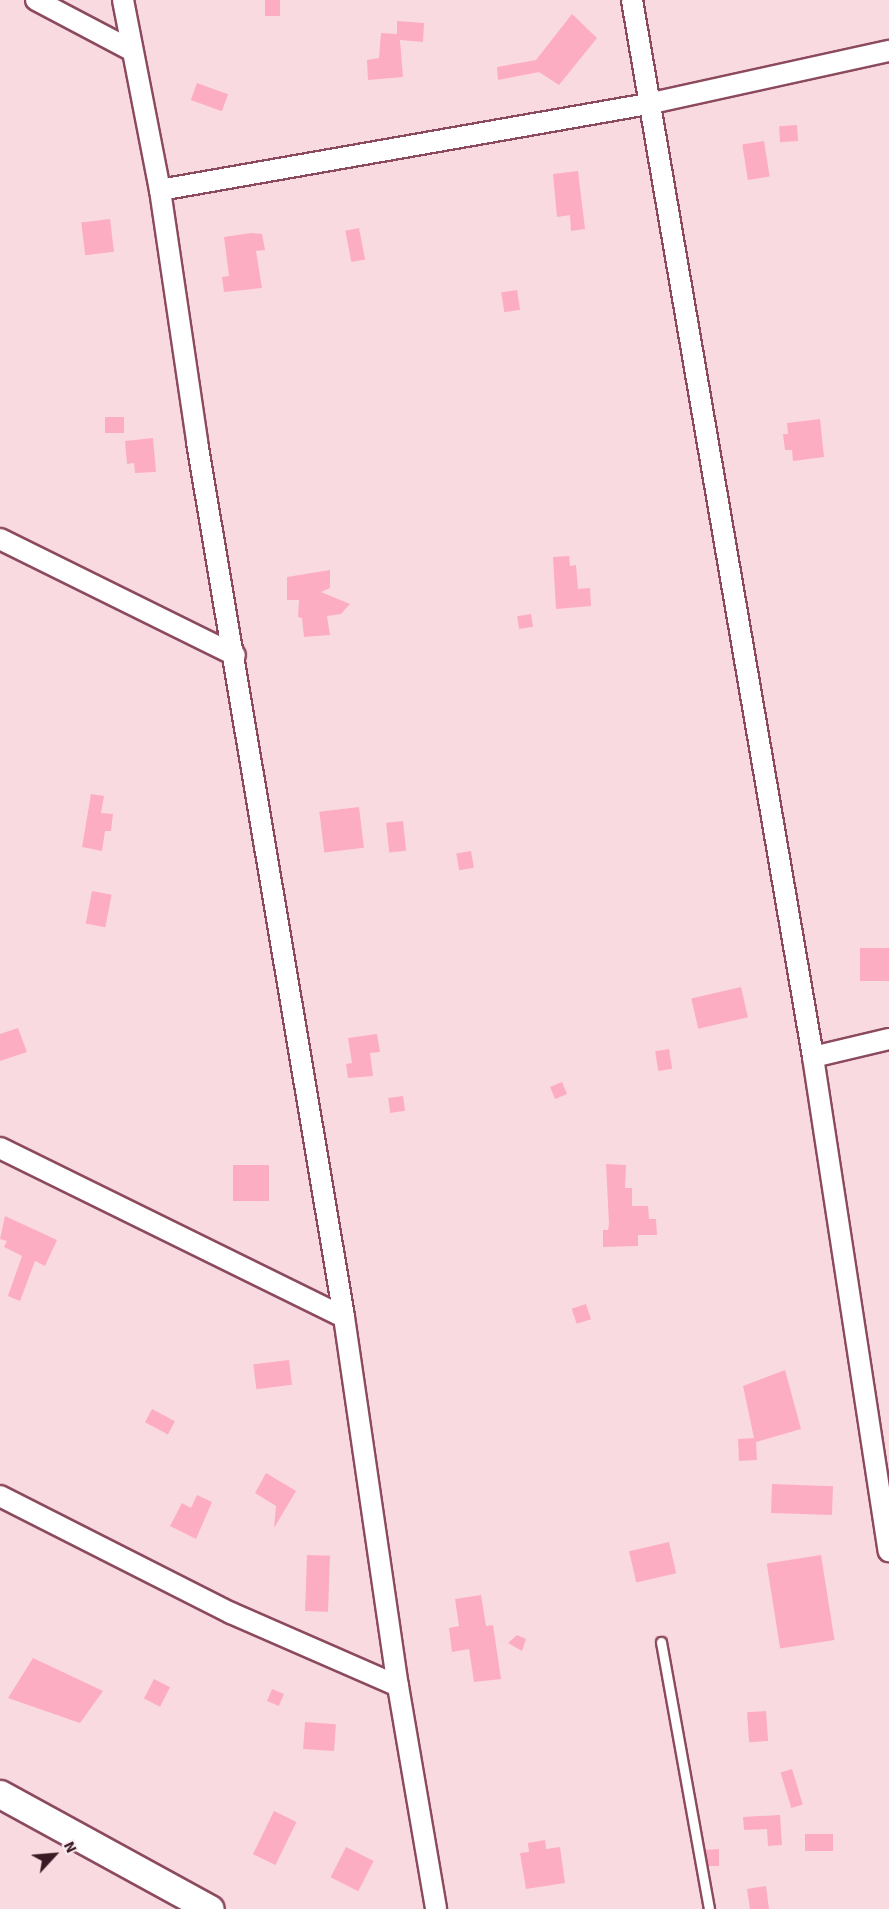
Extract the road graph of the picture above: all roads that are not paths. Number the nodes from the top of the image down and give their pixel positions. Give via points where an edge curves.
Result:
1 (36, 0) edge
2 (123, 0) edge
3 (632, 0) edge
4 (131, 50) junction
5 (889, 51) edge
6 (647, 104) junction
7 (160, 190) junction
8 (0, 539) edge
9 (235, 655) junction
10 (889, 1039) edge
11 (813, 1057) junction
12 (0, 1148) edge
13 (344, 1317) junction
14 (0, 1496) edge
15 (889, 1551) edge
16 (661, 1642) dead end
17 (398, 1686) junction
18 (0, 1794) edge
19 (210, 1909) edge
20 (436, 1909) edge
21 (709, 1909) edge

1 - 4 street
2 - 4 street
3 - 6 street
4 - 7 street
5 - 6 street
6 - 7 street
6 - 11 street
7 - 9 street via 197,442
8 - 9 street
9 - 13 street
10 - 11 street
11 - 15 street
12 - 13 street
13 - 17 street
14 - 17 street via 231,1613
16 - 21 lane
17 - 20 street
18 - 19 main road

